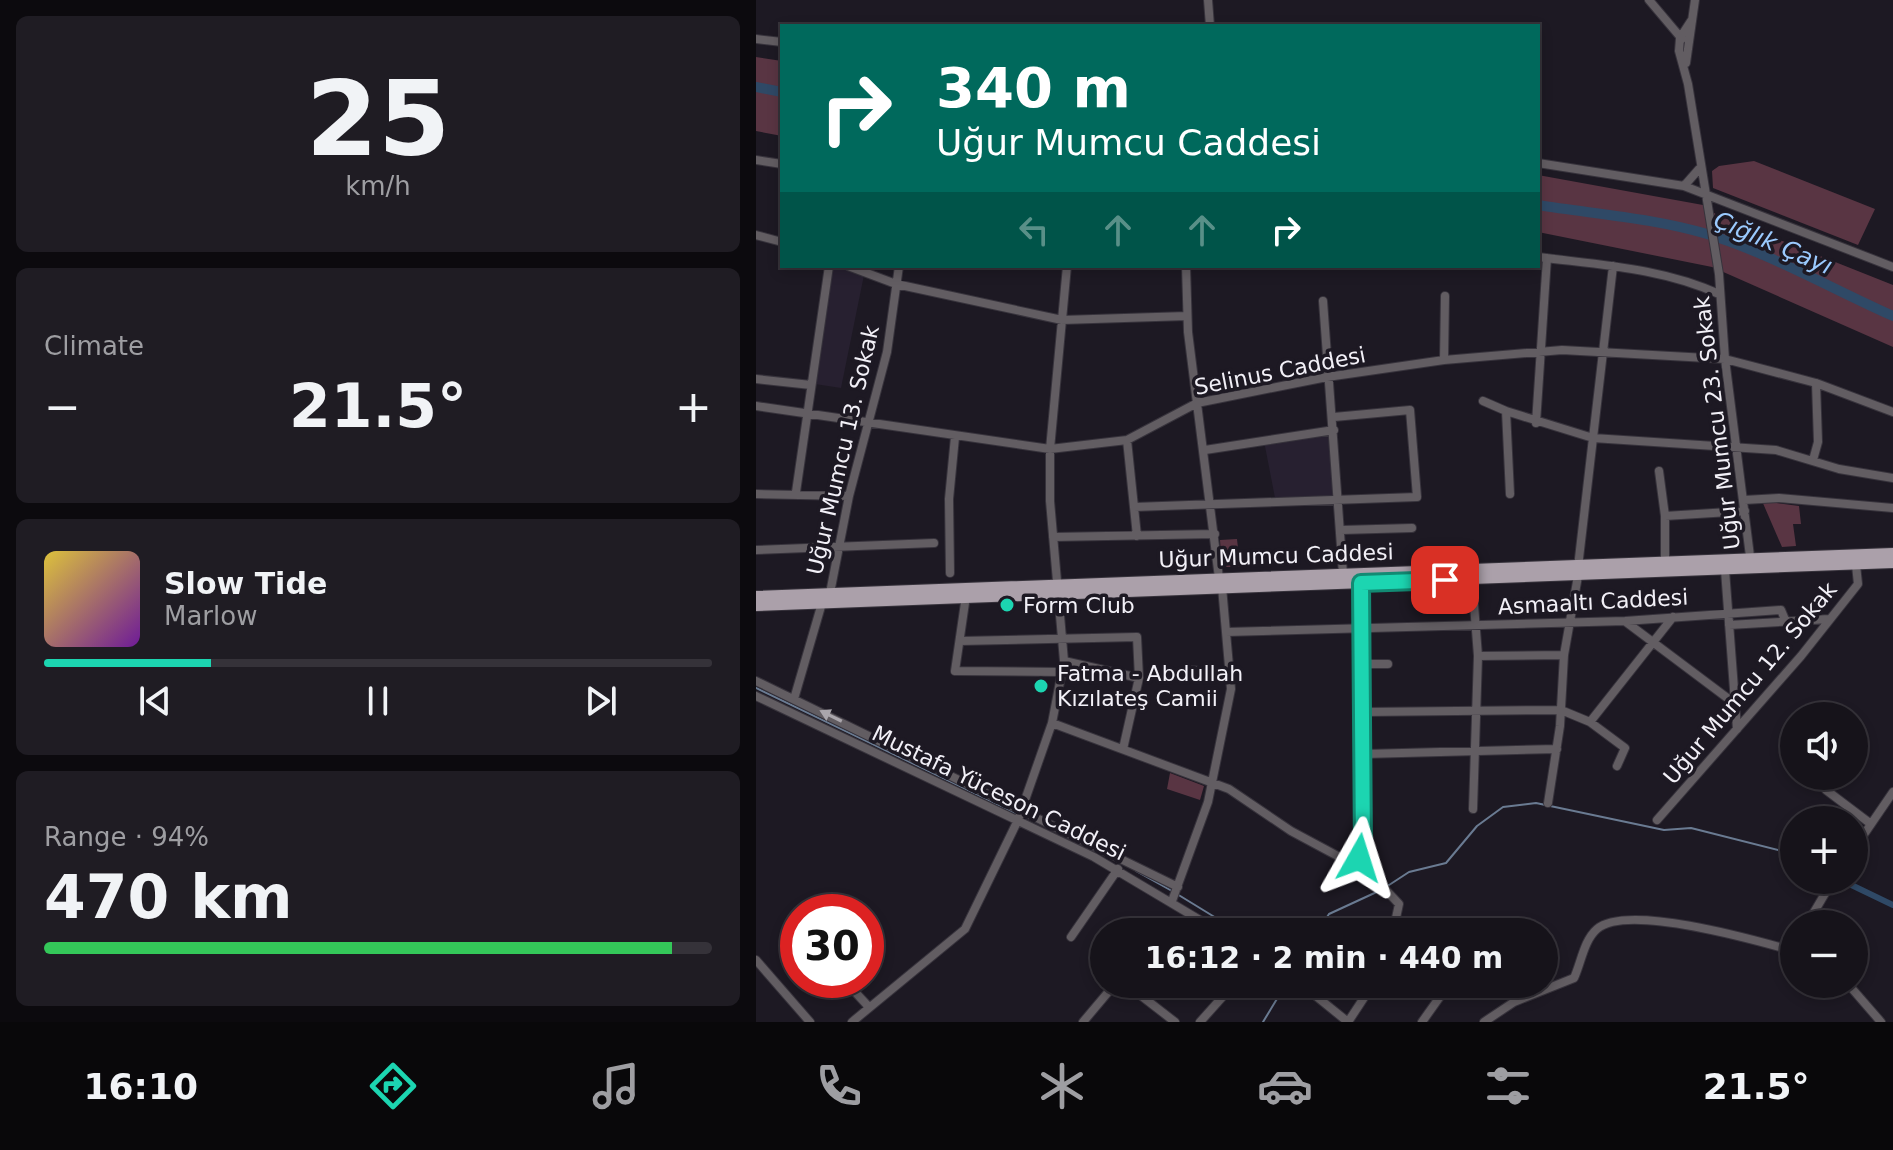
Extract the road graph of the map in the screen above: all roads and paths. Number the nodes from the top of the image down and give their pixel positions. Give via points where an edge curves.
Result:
1 (1208, 0) edge
2 (1649, 0) edge
3 (1695, 0) edge
4 (1210, 24) edge
5 (756, 39) edge
6 (1683, 39) junction
7 (780, 42) edge
8 (756, 160) edge
9 (1540, 163) edge
10 (780, 164) edge
11 (1699, 169) junction
12 (1684, 186) junction
13 (1705, 195) junction
14 (756, 235) edge
15 (780, 241) edge
16 (1543, 258) edge
17 (1613, 266) junction
18 (1893, 267) edge
19 (829, 268) edge
20 (853, 268) edge
21 (899, 268) edge
22 (1067, 268) edge
23 (1186, 268) edge
24 (896, 284) junction
25 (1719, 294) junction
26 (1445, 296) dead end
27 (1323, 301) dead end
28 (1187, 316) junction
29 (1062, 320) junction
30 (1539, 351) junction
31 (1603, 354) junction
32 (1725, 359) junction
33 (1444, 360) junction
34 (1327, 377) junction
35 (756, 379) edge
36 (1816, 383) junction
37 (811, 385) junction
38 (1483, 401) dead end
39 (1197, 403) junction
40 (756, 406) edge
41 (1506, 411) junction
42 (807, 412) junction
43 (1893, 412) edge
44 (1334, 417) junction
45 (868, 421) junction
46 (1536, 423) junction
47 (1334, 430) junction
48 (955, 437) junction
49 (1593, 438) junction
50 (1127, 440) junction
51 (1736, 448) junction
52 (1050, 449) junction
53 (1205, 450) junction
54 (1813, 460) junction
55 (1659, 471) dead end
56 (1893, 478) edge
57 (796, 492) junction
58 (756, 494) edge
59 (1510, 494) dead end
60 (849, 496) junction
61 (1340, 499) junction
62 (1744, 500) junction
63 (1211, 504) junction
64 (1134, 507) junction
65 (1893, 508) edge
66 (1745, 511) junction
67 (1665, 516) junction
68 (1412, 528) dead end
69 (1341, 530) junction
70 (1215, 534) junction
71 (1137, 536) junction
72 (1053, 537) junction
73 (934, 543) dead end
74 (840, 546) junction
75 (756, 550) edge
76 (1893, 552) edge
77 (1665, 563) junction
78 (1893, 563) edge
79 (1751, 564) junction
80 (1856, 565) junction
81 (1725, 570) junction
82 (1578, 571) junction
83 (950, 573) dead end
84 (1343, 574) junction
85 (1472, 579) junction
86 (1221, 582) junction
87 (1361, 583) junction
88 (1060, 588) junction
89 (830, 593) junction
90 (756, 596) edge
91 (966, 596) junction
92 (822, 603) junction
93 (756, 606) edge
94 (1728, 613) junction
95 (1673, 617) junction
96 (1829, 619) junction
97 (1625, 621) junction
98 (1572, 622) junction
99 (1786, 622) junction
100 (1475, 625) junction
101 (1729, 625) junction
102 (1362, 628) junction
103 (1226, 632) junction
104 (1063, 640) junction
105 (1651, 640) junction
106 (960, 641) junction
107 (1564, 655) junction
108 (1478, 656) junction
109 (1064, 661) junction
110 (1363, 664) junction
111 (1388, 664) dead end
112 (1192, 670) dead end
113 (1062, 672) junction
114 (1231, 676) junction
115 (1139, 678) junction
116 (756, 681) edge
117 (756, 696) edge
118 (794, 699) junction
119 (1734, 703) junction
120 (1561, 710) junction
121 (1363, 712) junction
122 (1478, 712) junction
123 (1590, 722) junction
124 (1052, 723) junction
125 (1737, 729) junction
126 (1123, 749) junction
127 (1557, 749) junction
128 (1476, 751) junction
129 (1364, 754) junction
130 (1617, 766) dead end
131 (1212, 781) junction
132 (1826, 790) dead end
133 (1893, 792) edge
134 (1548, 803) dead end
135 (1473, 809) dead end
136 (1020, 814) junction
137 (1657, 820) dead end
138 (1871, 824) junction
139 (1868, 828) edge
140 (1352, 860) junction
141 (1118, 869) junction
142 (1177, 889) junction
143 (1172, 901) junction
144 (1198, 918) edge
145 (1396, 918) edge
146 (1071, 937) dead end
147 (1780, 945) edge
148 (756, 960) edge
149 (861, 998) edge
150 (1103, 998) edge
151 (1144, 998) edge
152 (1221, 998) edge
153 (1318, 998) edge
154 (1364, 998) edge
155 (1439, 998) edge
156 (1860, 998) edge
157 (868, 1006) junction
158 (810, 1022) edge
159 (852, 1022) edge
160 (1083, 1022) edge
161 (1175, 1022) edge
162 (1200, 1022) edge
163 (1348, 1022) edge
164 (1422, 1022) edge
165 (1484, 1022) edge
166 (1881, 1022) edge

1 - 4 street
2 - 6 street
3 - 6 street
5 - 7 street
6 - 11 street, Uğur Mumcu 23. Sokak via 1679,51
8 - 10 street
9 - 12 street
11 - 12 street
11 - 13 street, Uğur Mumcu 23. Sokak
12 - 13 street
13 - 18 street
13 - 25 street, Uğur Mumcu 23. Sokak
14 - 15 street
16 - 17 street
16 - 30 street
17 - 25 street via 1695,283
17 - 31 street
19 - 37 street
20 - 24 street
21 - 24 street, Uğur Mumcu 13. Sokak
22 - 29 street
23 - 28 street
24 - 29 street
24 - 45 street, Uğur Mumcu 13. Sokak via 887,352
25 - 32 street, Uğur Mumcu 23. Sokak
26 - 33 street
27 - 34 street
28 - 29 street
28 - 39 street
29 - 52 street
30 - 31 street, Selinus Caddesi
30 - 33 street, Selinus Caddesi
30 - 46 street
31 - 32 street, Selinus Caddesi
31 - 49 street
32 - 36 street, Selinus Caddesi
32 - 51 street, Uğur Mumcu 23. Sokak
33 - 34 street, Selinus Caddesi
34 - 39 street, Selinus Caddesi
34 - 44 street
35 - 37 street
36 - 43 street, Selinus Caddesi
36 - 54 street via 1818,442
37 - 42 street
38 - 41 street
39 - 50 street, Selinus Caddesi
39 - 53 street
40 - 42 street, Selinus Caddesi
41 - 46 street
41 - 59 street
42 - 45 street, Selinus Caddesi
42 - 57 street
44 - 47 street
44 - 61 street via 1405,409 1412,416 1417,497
45 - 48 street, Selinus Caddesi
45 - 60 street, Uğur Mumcu 13. Sokak
46 - 49 street
47 - 53 street
47 - 61 street
48 - 52 street, Selinus Caddesi
48 - 83 street
49 - 51 street
49 - 82 street
50 - 52 street, Selinus Caddesi
50 - 64 street
51 - 54 street via 1776,450
51 - 62 street, Uğur Mumcu 23. Sokak
52 - 72 street
53 - 63 street
54 - 56 street
55 - 67 street
57 - 58 street
57 - 60 street
60 - 74 street, Uğur Mumcu 13. Sokak
61 - 63 street
61 - 69 street
62 - 65 street
62 - 66 street, Uğur Mumcu 23. Sokak
63 - 64 street
63 - 70 street
64 - 71 street
66 - 67 street
66 - 79 street, Uğur Mumcu 23. Sokak
67 - 77 street
68 - 69 street
69 - 84 street
70 - 71 street
70 - 86 street
71 - 72 street
72 - 88 street
73 - 74 street
74 - 75 street
74 - 89 street, Uğur Mumcu 13. Sokak
76 - 79 main road, Uğur Mumcu Caddesi
77 - 79 main road, Uğur Mumcu Caddesi
77 - 82 main road, Uğur Mumcu Caddesi
78 - 80 main road, Uğur Mumcu Caddesi
79 - 80 main road, Uğur Mumcu Caddesi
79 - 81 main road, Uğur Mumcu Caddesi
80 - 96 street, Uğur Mumcu 12. Sokak via 1858,584
81 - 82 main road, Uğur Mumcu Caddesi
81 - 94 street
82 - 84 main road, Uğur Mumcu Caddesi
82 - 85 main road, Uğur Mumcu Caddesi
82 - 98 street
84 - 86 main road, Uğur Mumcu Caddesi
85 - 87 main road, Uğur Mumcu Caddesi
85 - 100 street
86 - 87 main road, Uğur Mumcu Caddesi
86 - 88 main road, Uğur Mumcu Caddesi
86 - 103 street
87 - 102 street
88 - 89 main road, Uğur Mumcu Caddesi
88 - 91 main road, Uğur Mumcu Caddesi
88 - 104 street
89 - 90 main road, Uğur Mumcu Caddesi
91 - 92 main road, Uğur Mumcu Caddesi
91 - 106 street
92 - 93 main road, Uğur Mumcu Caddesi
92 - 118 street
94 - 95 street, Asmaaltı Caddesi
94 - 99 street, Asmaaltı Caddesi via 1781,610
94 - 101 street
95 - 97 street, Asmaaltı Caddesi
95 - 105 street
96 - 99 street
96 - 125 street, Uğur Mumcu 12. Sokak
97 - 98 street, Asmaaltı Caddesi
97 - 105 street
98 - 100 street, Asmaaltı Caddesi
98 - 107 street
99 - 101 street
100 - 102 street, Asmaaltı Caddesi
100 - 108 street
101 - 119 street
102 - 103 street, Asmaaltı Caddesi
102 - 110 street
103 - 114 street
104 - 106 street
104 - 109 street
104 - 115 street via 1137,637
105 - 119 street
105 - 123 street
106 - 113 street via 955,671
107 - 108 street
107 - 120 street
108 - 122 street
109 - 113 street
109 - 115 street
110 - 111 street
110 - 121 street
112 - 114 street
113 - 124 street
114 - 131 street
115 - 126 street
116 - 118 street, Mustafa Yüceson Caddesi
117 - 136 street, Mustafa Yüceson Caddesi
136 -> 118 street, Mustafa Yüceson Caddesi
119 - 125 street
120 - 122 street
120 - 123 street
120 - 127 street
121 - 122 street
121 - 129 street
122 - 128 street
123 - 130 street via 1625,748
124 - 126 street
124 - 136 street
125 - 137 street, Uğur Mumcu 12. Sokak
126 - 131 street
127 - 128 street
127 - 134 street
128 - 129 street
128 - 135 street
129 - 140 street via 1363,851
131 - 140 street
131 - 142 street
132 - 138 street
133 - 138 street
136 - 141 street, Mustafa Yüceson Caddesi
136 - 142 street, Mustafa Yüceson Caddesi
136 - 157 street via 965,929
138 - 139 street
140 - 145 street via 1399,904
141 - 143 street, Mustafa Yüceson Caddesi
141 - 146 street
142 - 143 street
143 - 144 street, Mustafa Yüceson Caddesi
147 - 165 street via 1657,920 1612,920 1596,930 1574,978 1514,1002
148 - 158 street
149 - 157 street
150 - 160 street
151 - 161 street
152 - 162 street
153 - 163 street
154 - 163 street
155 - 164 street
156 - 166 street
157 - 159 street

